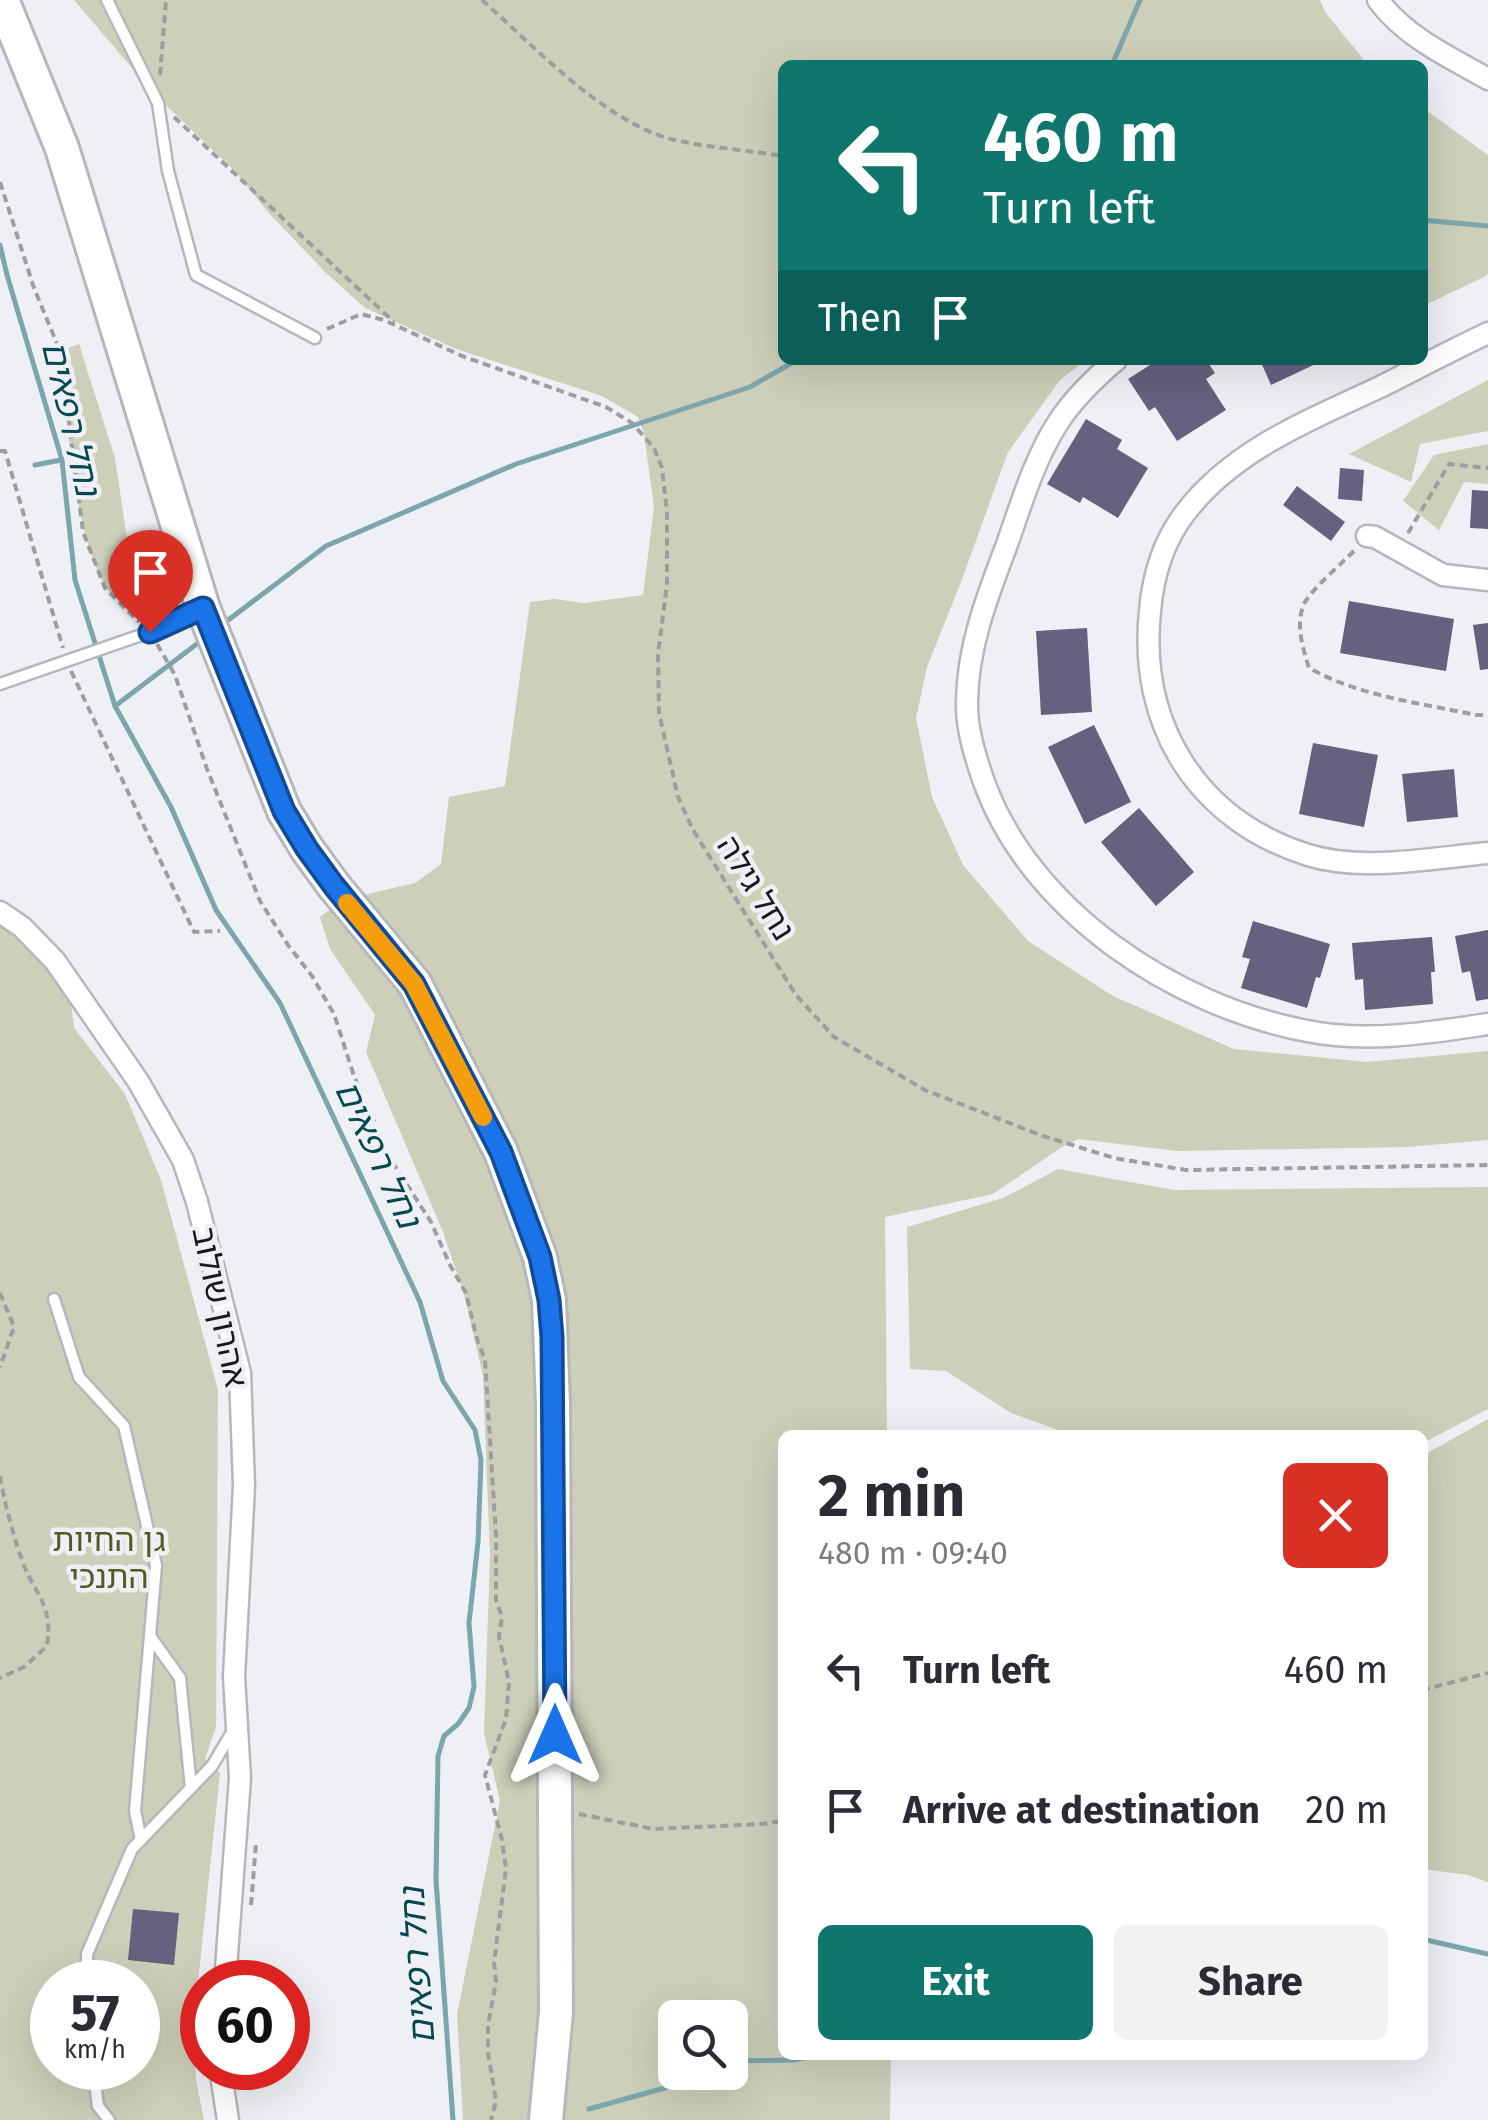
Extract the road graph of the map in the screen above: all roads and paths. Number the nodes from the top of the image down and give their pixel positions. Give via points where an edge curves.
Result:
1 (2, 0) edge
2 (108, 0) edge
3 (166, 0) edge
4 (482, 0) edge
5 (1378, 0) edge
6 (1391, 0) edge
7 (1488, 66) edge
8 (1488, 79) edge
9 (158, 103) junction
10 (778, 155) edge
11 (0, 182) edge
12 (3, 201) edge
13 (396, 326) junction
14 (1487, 332) edge
15 (315, 338) joint
16 (1428, 364) edge
17 (1111, 365) edge
18 (1425, 365) edge
19 (0, 451) edge
20 (1488, 468) edge
21 (1368, 536) joint
22 (1398, 550) junction
23 (1488, 580) edge
24 (209, 624) junction
25 (150, 632) junction
26 (66, 660) junction
27 (0, 684) edge
28 (1488, 715) edge
29 (1488, 853) edge
30 (0, 912) edge
31 (220, 930) dead end
32 (1488, 1024) edge
33 (1488, 1165) edge
34 (0, 1293) edge
35 (54, 1299) dead end
36 (0, 1367) edge
37 (0, 1476) edge
38 (5, 1504) junction
39 (0, 1510) edge
40 (150, 1636) junction
41 (1488, 1673) edge
42 (0, 1678) edge
43 (1428, 1688) edge
44 (237, 1724) junction
45 (191, 1788) junction
46 (555, 1809) junction
47 (778, 1821) edge
48 (141, 1840) junction
49 (87, 1960) edge
50 (227, 1960) edge
51 (96, 2090) edge
52 (223, 2090) edge
53 (109, 2120) edge
54 (228, 2120) edge
55 (491, 2120) edge
56 (546, 2120) edge

1 - 24 main road via 62,148
2 - 9 lane
3 - 9 path
4 - 10 path via 581,88 631,122 672,139
5 - 8 street via 1416,37
6 - 7 street via 1422,28
9 - 13 path
9 - 15 lane via 196,275
11 - 12 path
12 - 25 path via 60,350 83,532 106,588
13 - 15 path, נחל גילה via 361,314
13 - 33 path, נחל גילה via 606,407 654,448 667,512 659,713 678,797 796,995 834,1037 924,1090 1114,1158 1186,1170
14 - 16 street
17 - 32 street via 1045,444 975,635 966,703 970,735 1002,820 1038,874 1085,922 1143,966 1221,1006 1349,1037
18 - 29 street via 1242,458 1184,514 1164,546 1154,583 1148,633 1152,690 1169,738 1194,779 1234,818 1285,847 1371,863
19 - 26 path
20 - 22 path via 1448,464
21 - 22 street
21 - 28 path via 1304,602 1301,643 1309,668 1392,698
22 - 23 street via 1444,575
24 - 25 lane
24 - 46 main road via 284,811 334,886 414,984 501,1152 540,1257 552,1337
25 - 26 lane
25 - 55 path via 175,675 260,900 334,1014 385,1146 466,1293 485,1360 496,1600 509,1682 506,1720 486,1775 506,1869 488,2025 496,2101
26 - 27 lane
26 - 31 path via 194,932
30 - 44 street, אהרון שולוב via 55,961 138,1081 183,1160 197,1202 240,1373
34 - 36 path via 14,1327
35 - 40 lane via 79,1377 124,1426 156,1565
37 - 38 path
38 - 39 path
38 - 42 path via 50,1630 48,1646
40 - 45 lane via 180,1678
40 - 48 lane via 135,1811
41 - 43 path
44 - 45 lane
44 - 50 street, אהרון שולוב via 238,1826
45 - 48 lane
46 - 47 path via 652,1828
46 - 56 main road via 556,2012
48 - 49 lane
51 - 53 lane
52 - 54 street

